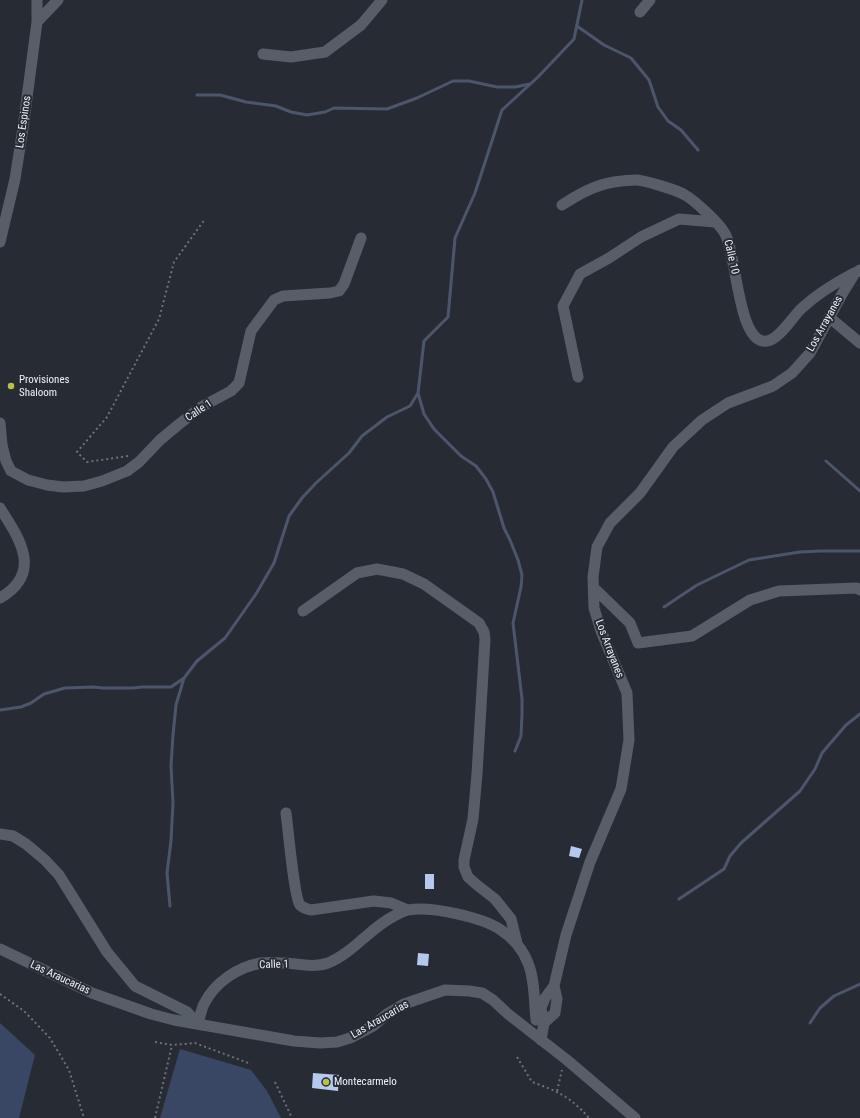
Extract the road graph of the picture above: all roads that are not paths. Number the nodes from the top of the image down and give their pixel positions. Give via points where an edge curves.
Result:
1 (37, 0) edge
2 (58, 0) edge
3 (382, 0) edge
4 (650, 0) edge
5 (640, 12) dead end
6 (37, 22) junction
7 (263, 54) dead end
8 (562, 205) dead end
9 (715, 222) junction
10 (361, 238) dead end
11 (0, 242) edge
12 (857, 272) edge
13 (830, 317) junction
14 (860, 343) edge
15 (578, 377) dead end
16 (0, 423) edge
17 (0, 508) edge
18 (594, 588) junction
19 (860, 590) edge
20 (0, 598) edge
21 (304, 611) dead end
22 (286, 812) dead end
23 (0, 834) edge
24 (408, 910) junction
25 (516, 943) junction
26 (0, 949) edge
27 (198, 1024) junction
28 (539, 1038) junction
29 (634, 1118) edge

1 - 6 street, Los Espinos
2 - 6 street
3 - 7 street via 361,25 325,52 291,57
4 - 5 street
6 - 11 street, Los Espinos via 15,179
8 - 9 street, Calle 10 via 586,190 614,182 636,180 684,194
9 - 12 street, Calle 10 via 725,232 729,244 745,322 760,340 766,342 774,339 802,308 830,286
9 - 15 street via 679,219 641,237 580,274 563,306
10 - 16 street, Calle 1 via 339,291 283,296 274,300 251,330 239,383 231,391 201,407 178,425 127,471 84,486 63,487 28,480 10,471 2,446
12 - 13 street, Los Arrayanes
13 - 14 street
13 - 18 street, Los Arrayanes via 810,353 792,373 773,386 728,403 702,420 673,447 640,493 610,524 597,547
17 - 20 street via 21,542 25,567 10,592
18 - 19 street via 630,623 638,644 692,636 750,600 779,591 858,588
18 - 28 street, Los Arrayanes via 594,608 601,631 627,693 629,740 621,789 590,862 566,935 554,986 541,1008 544,1023
21 - 25 street via 357,573 377,569 403,574 424,584 479,623 485,639 477,774 473,819 464,867 468,877 495,899 511,919
22 - 24 street via 296,892 300,905 311,910 374,901 391,903
23 - 27 street via 13,836 26,844 59,875 107,952 135,986 187,1012
24 - 25 street, Calle 1 via 429,909 482,920 501,930
24 - 27 street, Calle 1 via 393,916 342,955 327,963 310,966 262,963 228,977 215,987 204,1004
25 - 28 street, Calle 1 via 528,963
26 - 27 street, Las Araucarias via 92,993 151,1014
27 - 28 street, Las Araucarias via 294,1041 337,1042 373,1026 404,1004 445,990 469,990 482,993 493,1000
28 - 29 street, Las Araucarias

